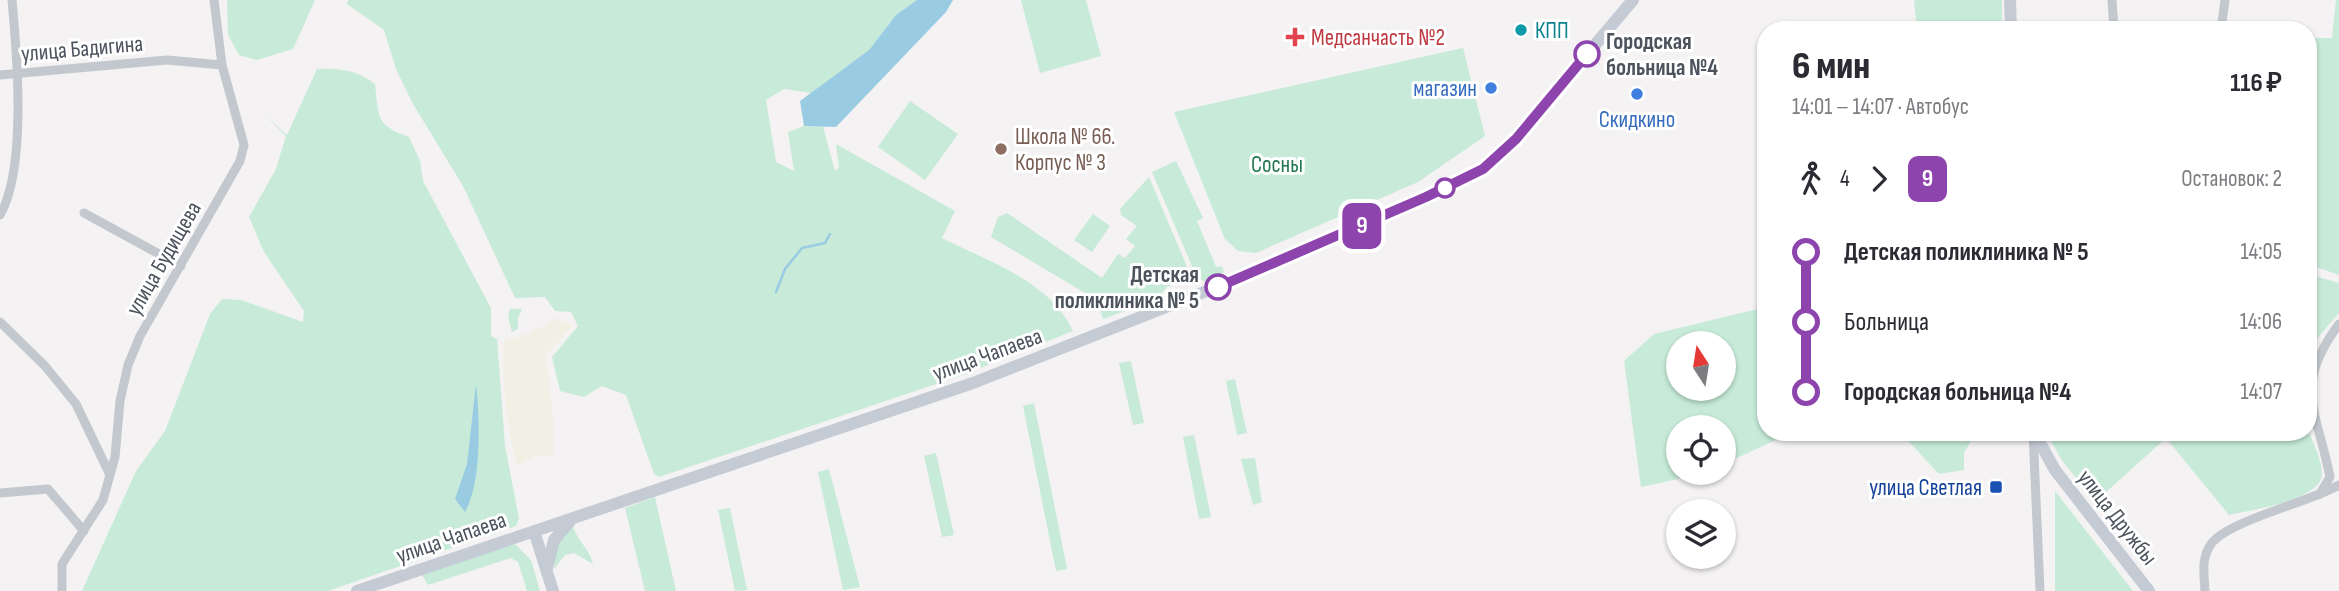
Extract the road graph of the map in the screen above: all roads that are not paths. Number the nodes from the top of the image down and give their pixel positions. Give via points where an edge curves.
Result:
1 (12, 0) edge
2 (214, 0) edge
3 (1633, 0) edge
4 (2010, 0) edge
5 (2112, 0) edge
6 (2225, 0) edge
7 (2011, 21) edge
8 (2113, 21) edge
9 (2222, 21) edge
10 (222, 65) junction
11 (19, 73) junction
12 (0, 75) edge
13 (84, 213) dead end
14 (0, 215) edge
15 (181, 266) junction
16 (0, 322) edge
17 (2339, 324) edge
18 (2317, 361) edge
19 (2317, 427) edge
20 (2033, 441) edge
21 (2038, 441) edge
22 (110, 475) junction
23 (2339, 485) edge
24 (0, 493) edge
25 (2318, 497) junction
26 (576, 516) junction
27 (84, 531) junction
28 (534, 531) junction
29 (547, 568) junction
30 (62, 591) edge
31 (357, 591) edge
32 (553, 591) edge
33 (2040, 591) edge
34 (2149, 591) edge
35 (2204, 591) edge

1 - 11 street
2 - 10 street, улица Будищева
3 - 26 street, улица Чапаева via 1502,154 1483,169 1426,197 1232,282 973,383
4 - 7 street
5 - 8 street
6 - 9 street
10 - 11 street, улица Бадигина via 167,60
10 - 15 street, улица Будищева via 244,145 229,183
11 - 12 street, улица Бадигина
11 - 14 street via 16,143 6,205
13 - 15 street
15 - 22 street, улица Будищева via 128,365
16 - 22 street via 76,404
17 - 18 street
19 - 25 street via 2330,477
20 - 33 street
21 - 34 street, улица Дружбы via 2055,470
22 - 27 street, улица Будищева via 103,500
23 - 25 street
24 - 27 street via 48,489
25 - 35 street via 2231,528 2212,542 2203,561
26 - 28 street, улица Чапаева
26 - 29 street via 554,540
27 - 30 street, улица Будищева via 62,564
28 - 29 street
28 - 31 street, улица Чапаева
29 - 32 street

